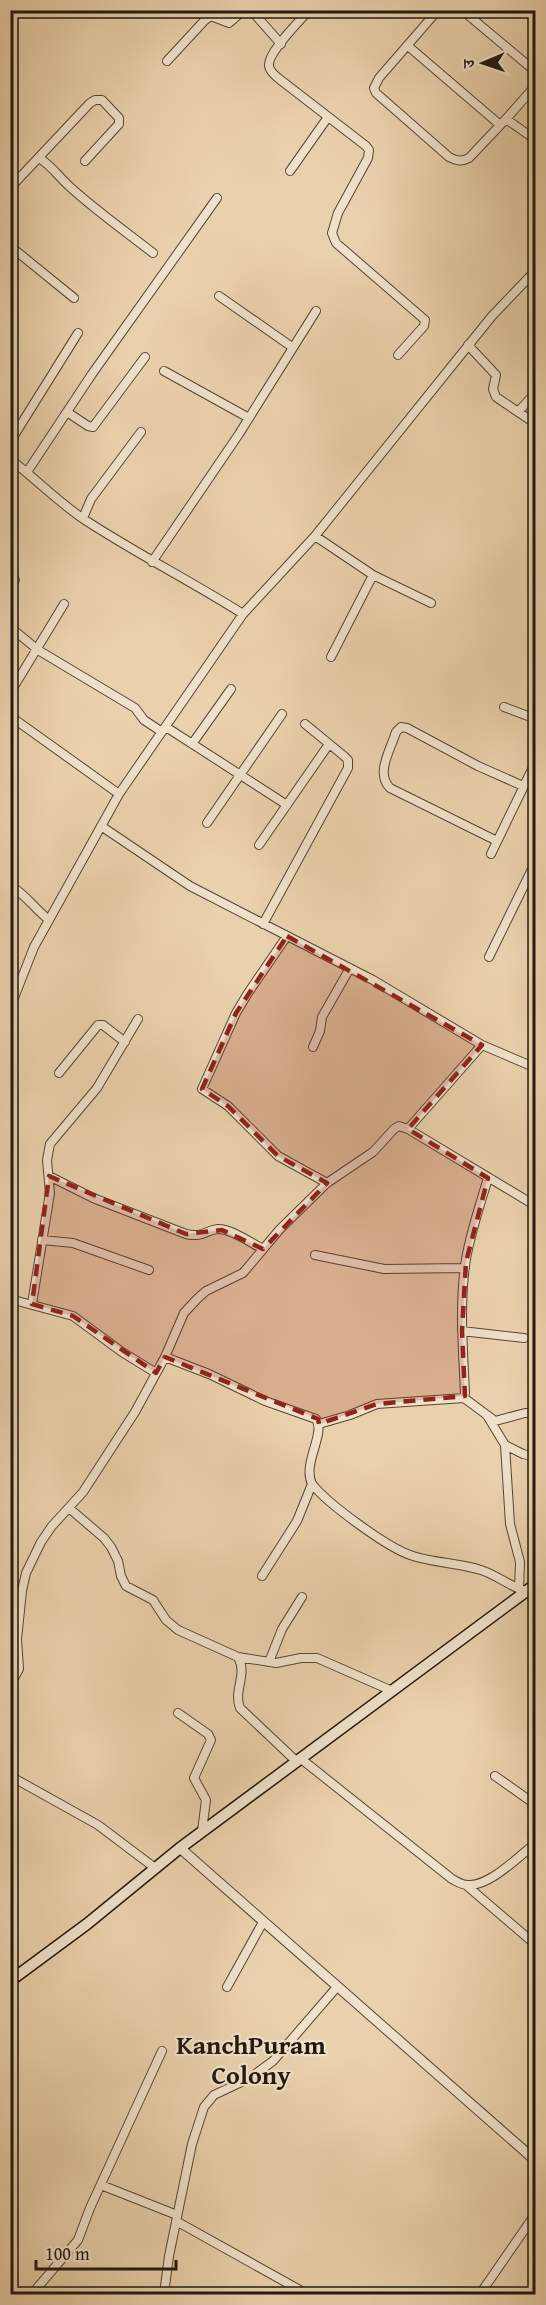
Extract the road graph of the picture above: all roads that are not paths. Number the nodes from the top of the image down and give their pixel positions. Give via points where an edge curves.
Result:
1 (244, 10) edge
2 (251, 10) edge
3 (309, 10) edge
4 (438, 10) edge
5 (462, 10) edge
6 (281, 44) junction
7 (408, 46) junction
8 (167, 61) dead end
9 (536, 72) edge
10 (536, 85) edge
11 (328, 117) junction
12 (502, 122) junction
13 (536, 140) edge
14 (39, 158) junction
15 (85, 161) dead end
16 (290, 171) dead end
17 (10, 188) edge
18 (217, 198) dead end
19 (10, 246) edge
20 (153, 253) dead end
21 (536, 270) edge
22 (219, 296) dead end
23 (74, 298) dead end
24 (316, 310) dead end
25 (78, 333) dead end
26 (468, 345) junction
27 (292, 347) junction
28 (398, 355) dead end
29 (145, 357) dead end
30 (164, 371) dead end
31 (536, 392) edge
32 (67, 412) junction
33 (518, 412) junction
34 (249, 418) junction
35 (536, 424) edge
36 (141, 432) dead end
37 (10, 442) edge
38 (10, 459) edge
39 (27, 472) junction
40 (83, 519) junction
41 (315, 536) junction
42 (152, 561) junction
43 (373, 575) junction
44 (15, 580) dead end
45 (10, 588) edge
46 (431, 603) dead end
47 (64, 604) dead end
48 (243, 614) junction
49 (10, 627) edge
50 (38, 650) junction
51 (331, 657) dead end
52 (231, 689) dead end
53 (10, 693) edge
54 (504, 707) dead end
55 (282, 714) dead end
56 (10, 716) edge
57 (536, 718) edge
58 (305, 724) dead end
59 (164, 730) junction
60 (192, 744) junction
61 (329, 744) junction
62 (536, 761) edge
63 (241, 776) junction
64 (523, 786) junction
65 (119, 794) junction
66 (287, 805) junction
67 (207, 823) dead end
68 (101, 826) junction
69 (497, 841) junction
70 (259, 845) dead end
71 (490, 854) dead end
72 (536, 861) edge
73 (10, 885) edge
74 (49, 920) junction
75 (263, 924) junction
76 (287, 936) junction
77 (489, 957) dead end
78 (350, 968) junction
79 (10, 1008) edge
80 (138, 1020) dead end
81 (125, 1042) junction
82 (482, 1045) junction
83 (313, 1047) dead end
84 (536, 1068) edge
85 (59, 1073) dead end
86 (408, 1129) junction
87 (49, 1176) junction
88 (488, 1178) junction
89 (327, 1183) junction
90 (536, 1206) edge
91 (42, 1240) junction
92 (263, 1249) junction
93 (315, 1255) dead end
94 (465, 1268) junction
95 (149, 1270) dead end
96 (10, 1299) edge
97 (32, 1304) junction
98 (462, 1331) junction
99 (524, 1338) dead end
100 (165, 1357) junction
101 (156, 1373) junction
102 (464, 1398) junction
103 (536, 1413) edge
104 (488, 1417) junction
105 (319, 1424) junction
106 (505, 1445) junction
107 (536, 1456) edge
108 (312, 1484) junction
109 (69, 1508) junction
110 (262, 1576) dead end
111 (536, 1584) edge
112 (526, 1592) edge
113 (302, 1597) dead end
114 (238, 1657) junction
115 (269, 1662) junction
116 (10, 1685) edge
117 (390, 1690) junction
118 (178, 1713) dead end
119 (298, 1760) junction
120 (10, 1776) edge
121 (495, 1776) dead end
122 (536, 1805) edge
123 (202, 1831) junction
124 (536, 1843) edge
125 (180, 1848) junction
126 (155, 1868) junction
127 (466, 1885) junction
128 (263, 1922) junction
129 (536, 1945) edge
130 (10, 1981) edge
131 (227, 1987) dead end
132 (337, 1987) junction
133 (162, 2050) dead end
134 (536, 2161) edge
135 (100, 2185) junction
136 (536, 2213) edge
137 (177, 2218) junction
138 (32, 2295) edge
139 (164, 2295) edge
140 (307, 2295) edge
141 (480, 2295) edge

1 - 8 street via 229,23 211,16
2 - 6 street
3 - 6 street
4 - 7 street
5 - 9 street
6 - 11 street via 270,58 271,71
7 - 12 street
7 - 12 street via 374,88 380,98 456,161 469,158
10 - 12 street
11 - 16 street
11 - 28 street via 369,150 333,226 334,238 425,320
12 - 13 street
14 - 15 street via 90,103 102,100 119,118 119,124
14 - 17 street
14 - 20 street
18 - 32 street
19 - 23 street
21 - 26 street
22 - 27 street
24 - 27 street
25 - 37 street
26 - 33 street via 496,375 496,397
26 - 41 street
27 - 34 street
29 - 32 street via 93,427
30 - 34 street
31 - 33 street
32 - 39 street
33 - 35 street
34 - 42 street
36 - 40 street via 91,499
38 - 39 street
39 - 40 street
40 - 42 street
41 - 43 street
41 - 48 street
42 - 48 street
43 - 46 street
43 - 51 street
44 - 45 street
47 - 50 street
48 - 59 street
49 - 50 street
50 - 53 street
50 - 59 street via 135,708 144,720
52 - 60 street
54 - 57 street
55 - 63 street
56 - 65 street
58 - 61 street
59 - 60 street
59 - 65 street
60 - 63 street
61 - 66 street
61 - 75 street via 348,760 348,768
62 - 64 street
63 - 66 street
63 - 67 street
64 - 69 street
64 - 69 street via 407,728 396,732 382,772 384,782
65 - 68 street
66 - 70 street
68 - 74 street
68 - 75 street via 190,886
69 - 71 street
72 - 77 street
73 - 74 street
74 - 79 street
75 - 76 street
76 - 78 street
76 - 89 street via 229,1027 202,1089 228,1106 278,1156
78 - 82 street
78 - 83 street via 322,1017
80 - 81 street
81 - 85 street via 98,1025
81 - 87 street via 97,1088 50,1144
82 - 84 street
82 - 86 street
86 - 88 street
86 - 89 street via 397,1127 373,1152
87 - 91 street
87 - 92 street via 93,1198 186,1234 202,1236 219,1229
88 - 90 street
88 - 94 street
89 - 92 street
91 - 95 street via 79,1245
91 - 97 street
92 - 100 street via 243,1273 206,1291 190,1305
93 - 94 street via 384,1269
94 - 98 street
96 - 97 street
97 - 101 street via 73,1316
98 - 99 street
98 - 102 street
100 - 101 street
100 - 105 street via 314,1418
101 - 109 street via 89,1484
102 - 104 street
102 - 105 street via 377,1404
103 - 104 street via 495,1421
104 - 106 street
105 - 108 street via 309,1468
106 - 107 street
106 - 112 street via 510,1524
108 - 110 street via 297,1521
108 - 112 street via 397,1550 480,1570
109 - 114 street via 111,1546 126,1586 153,1600 178,1630
109 - 116 street via 45,1534 26,1573 16,1639 19,1669
111 - 112 main road
112 - 117 main road
113 - 115 street via 282,1629
114 - 115 street
114 - 119 street via 243,1670 237,1696 240,1708
115 - 117 street via 317,1658
117 - 119 main road
118 - 123 street via 210,1737 194,1778 206,1800
119 - 123 main road
119 - 127 street via 452,1879
120 - 126 street via 98,1825
121 - 122 street
123 - 125 main road
124 - 127 street via 494,1876
125 - 126 main road
125 - 128 street
126 - 130 main road
127 - 129 street
128 - 131 street
128 - 132 street
132 - 134 street
132 - 137 street via 273,2061 208,2100 197,2124
133 - 135 street
135 - 137 street
135 - 138 street via 78,2240
136 - 141 street
137 - 139 street
137 - 140 street

